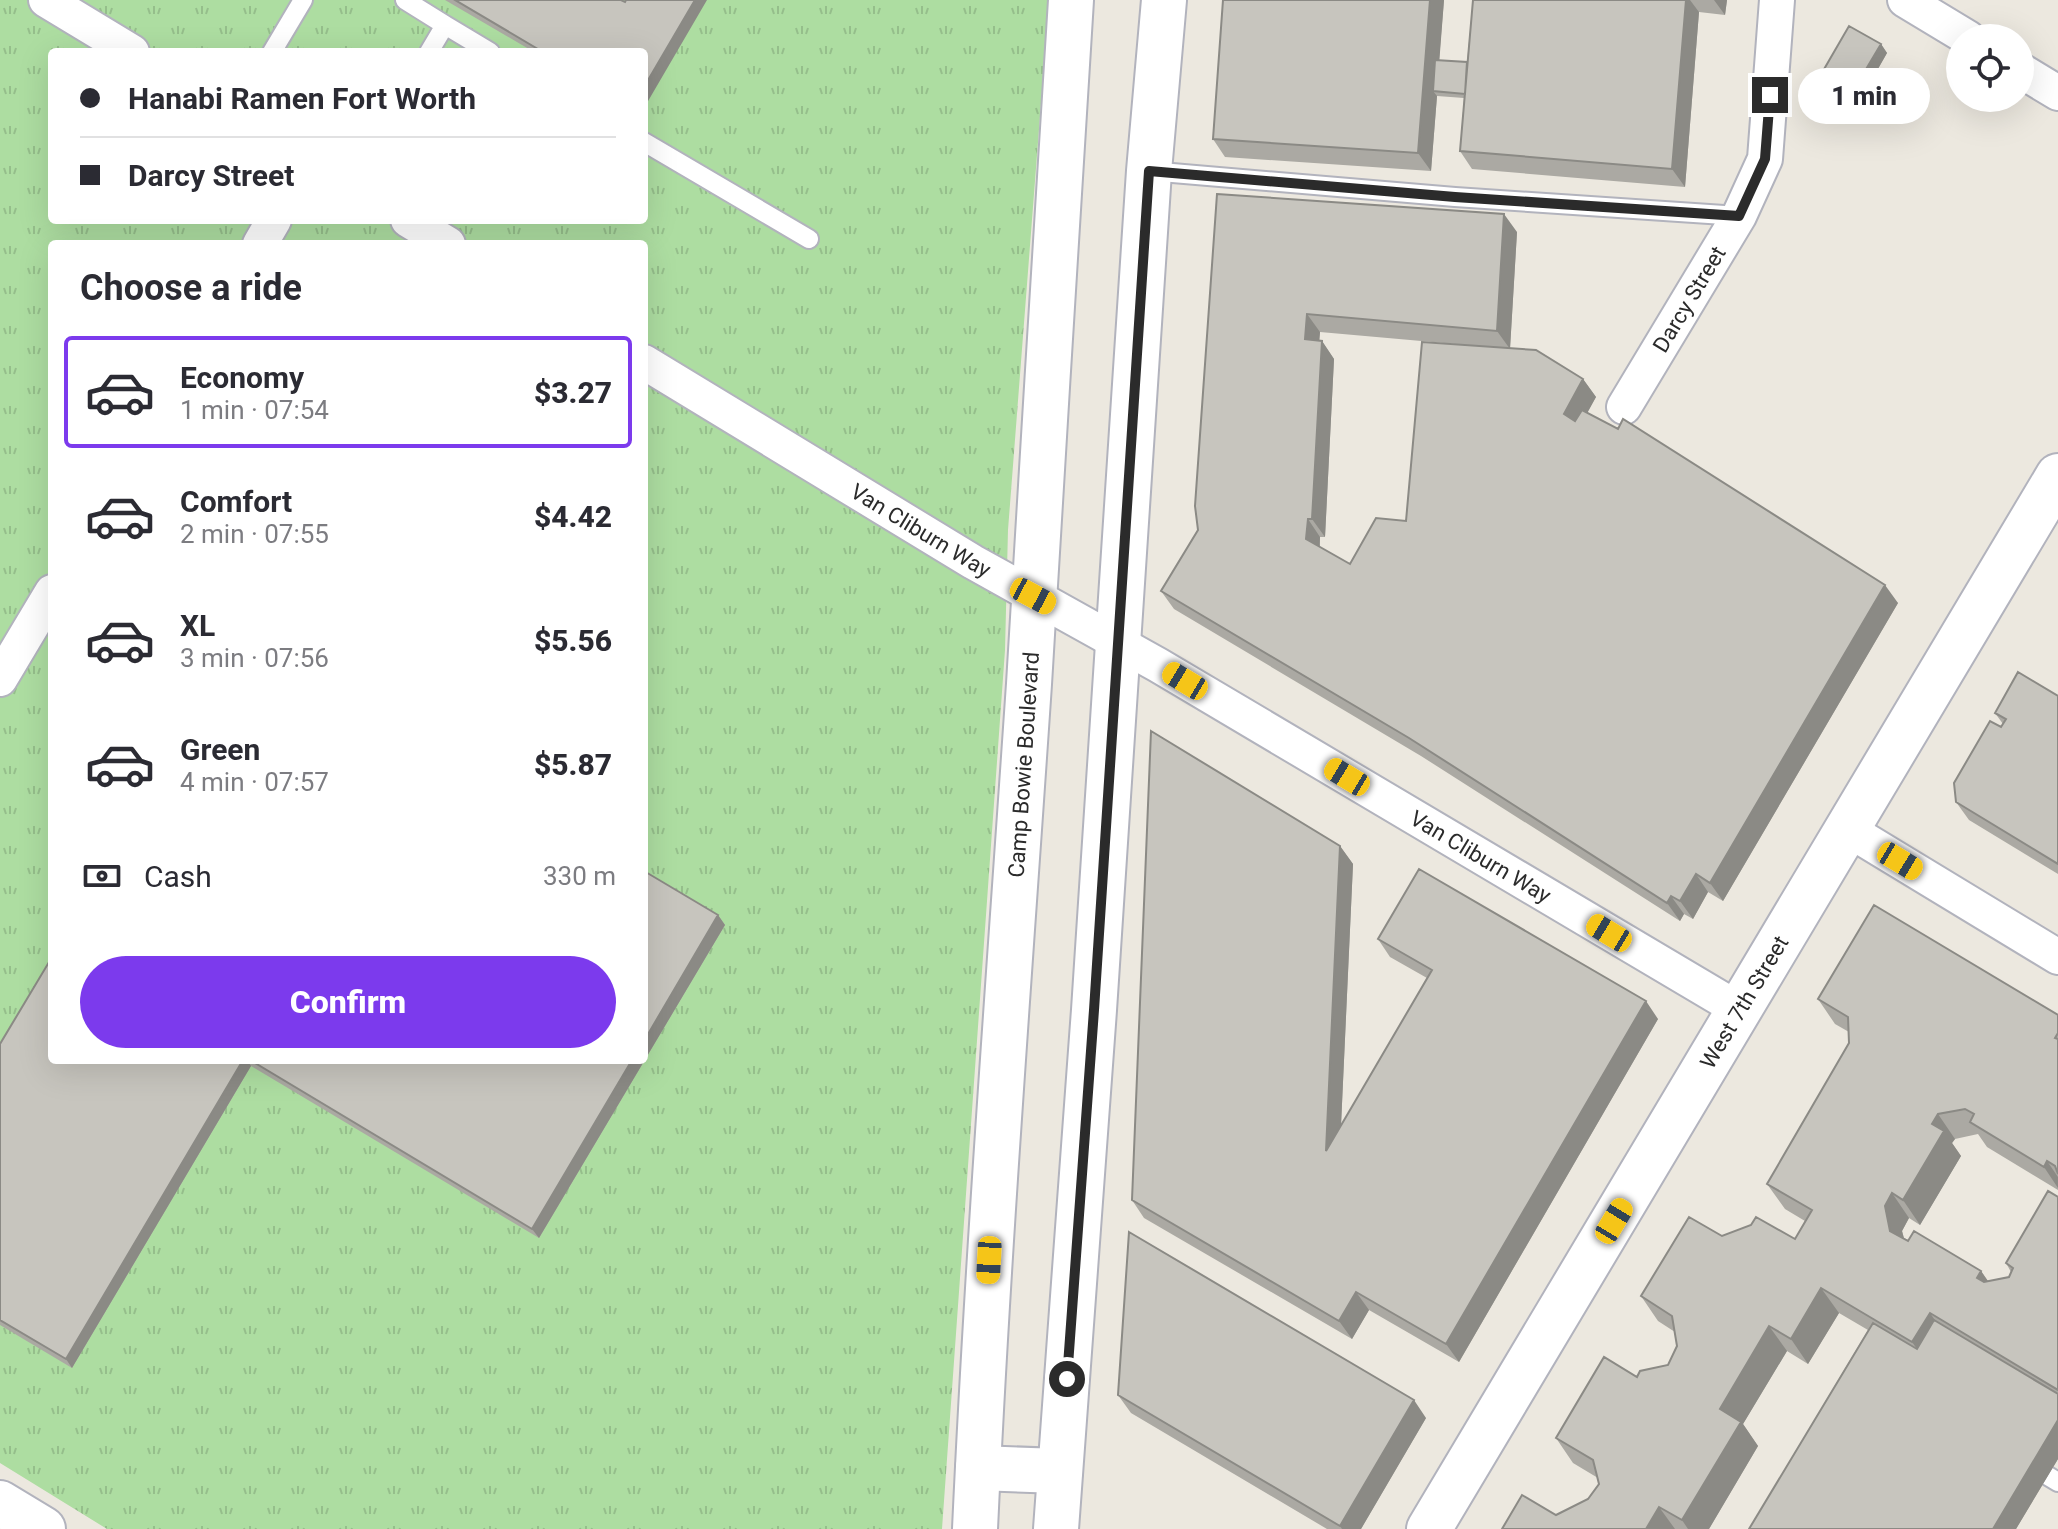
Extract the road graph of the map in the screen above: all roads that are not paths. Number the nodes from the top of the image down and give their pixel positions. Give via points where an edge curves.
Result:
1 (46, 0) edge
2 (303, 0) edge
3 (405, 0) edge
4 (1071, 0) edge
5 (1164, 0) edge
6 (1777, 0) edge
7 (1905, 0) edge
8 (445, 25) junction
9 (1946, 25) edge
10 (125, 48) edge
11 (274, 48) edge
12 (431, 48) edge
13 (483, 48) edge
14 (2034, 78) edge
15 (2058, 93) edge
16 (648, 144) edge
17 (1149, 171) junction
18 (1739, 216) junction
19 (415, 224) edge
20 (809, 239) dead end
21 (441, 240) edge
22 (648, 364) edge
23 (1624, 407) dead end
24 (2058, 476) edge
25 (1033, 596) junction
26 (48, 599) edge
27 (1117, 642) junction
28 (0, 679) edge
29 (1847, 829) junction
30 (2058, 957) edge
31 (1740, 1010) junction
32 (978, 1468) junction
33 (1060, 1471) junction
34 (975, 1529) edge
35 (1056, 1529) edge
36 (1429, 1529) edge

1 - 10 street
2 - 11 lane
3 - 8 lane
4 - 25 main road, Camp Bowie Boulevard
5 - 17 main road
6 - 18 street, Darcy Street via 1765,159
7 - 9 street
8 - 12 lane
8 - 13 lane
14 - 15 street
16 - 20 lane
17 - 18 lane
17 - 27 main road
18 - 23 street, Darcy Street
19 - 21 street
22 - 25 street, Van Cliburn Way
24 - 29 main road, West 7th Street
25 - 27 street, Van Cliburn Way
25 - 32 main road, Camp Bowie Boulevard
26 - 28 street
27 - 31 street, Van Cliburn Way
27 - 33 main road
29 - 30 street
29 - 31 main road, West 7th Street
31 - 36 main road, West 7th Street
32 - 33 main road
32 - 34 main road, Camp Bowie Boulevard
33 - 35 main road

